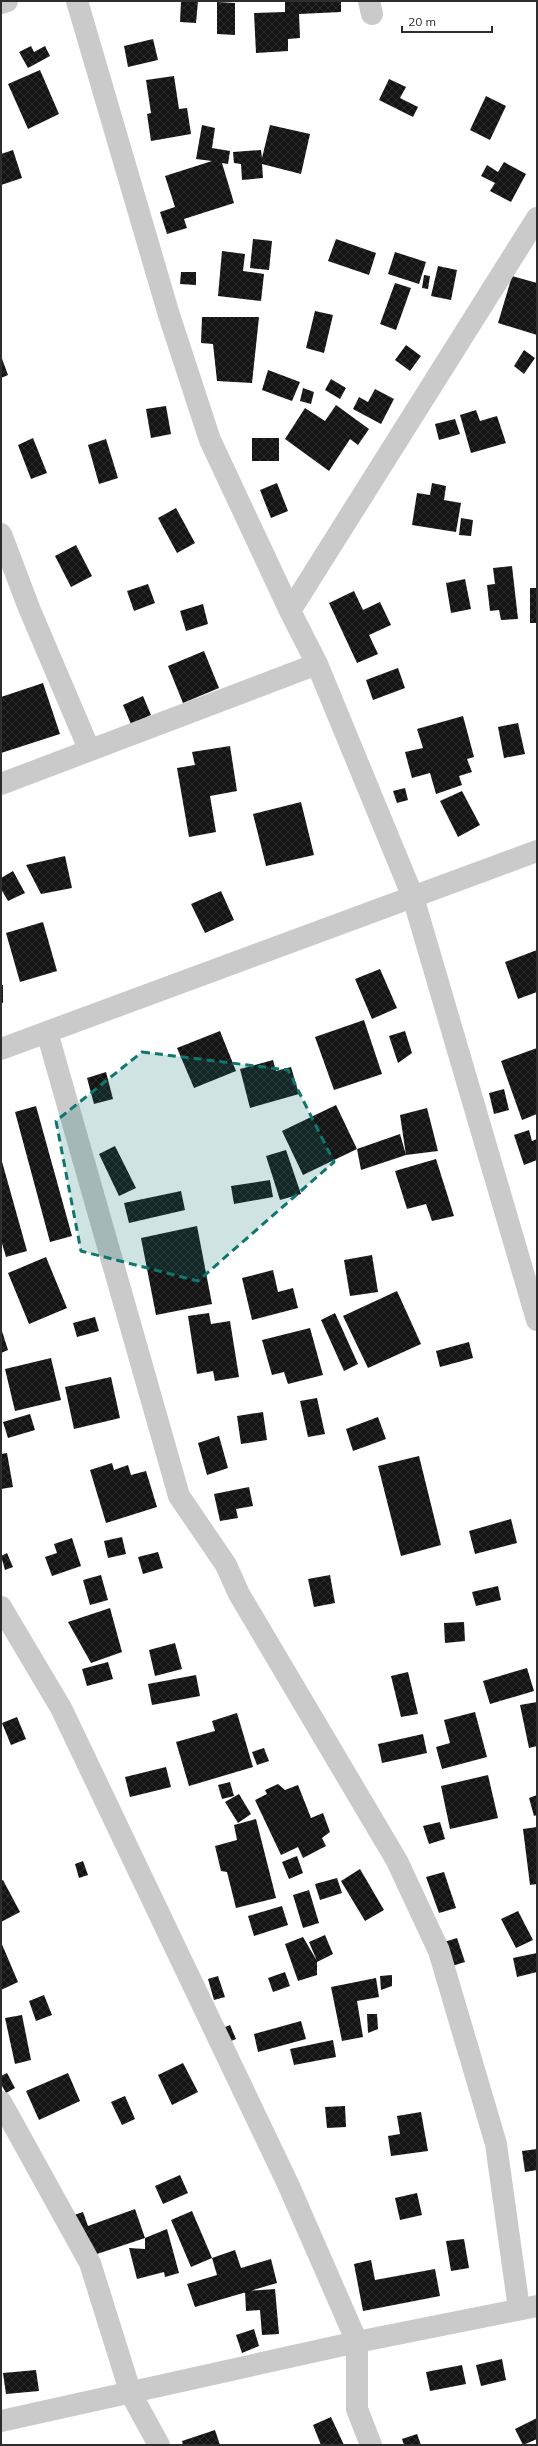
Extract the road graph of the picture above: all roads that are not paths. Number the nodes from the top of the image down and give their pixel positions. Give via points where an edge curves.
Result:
1 (7, 1) edge
2 (77, 1) edge
3 (1, 3) edge
4 (537, 218) edge
5 (1, 534) edge
6 (290, 611) junction
7 (317, 664) junction
8 (89, 750) junction
9 (1, 784) edge
10 (537, 851) edge
11 (413, 897) junction
12 (47, 1032) junction
13 (1, 1049) edge
14 (537, 1320) edge
15 (1, 1607) edge
16 (1, 2102) edge
17 (528, 2308) edge
18 (356, 2342) junction
19 (131, 2394) junction
20 (1, 2421) edge
21 (159, 2445) edge
22 (371, 2445) edge

1 - 3 street
2 - 6 street via 169,315 210,440
4 - 6 street
5 - 8 street
6 - 7 street
7 - 8 street
7 - 11 street
8 - 9 street
10 - 11 street
11 - 12 street
11 - 14 street
12 - 13 street
12 - 17 street via 179,1496 226,1565 239,1594 397,1861 440,1950 496,2144
15 - 18 street via 62,1708 288,2184
16 - 19 street via 90,2263
17 - 18 street
18 - 19 street
18 - 22 street via 356,2409
19 - 20 street
19 - 21 street

